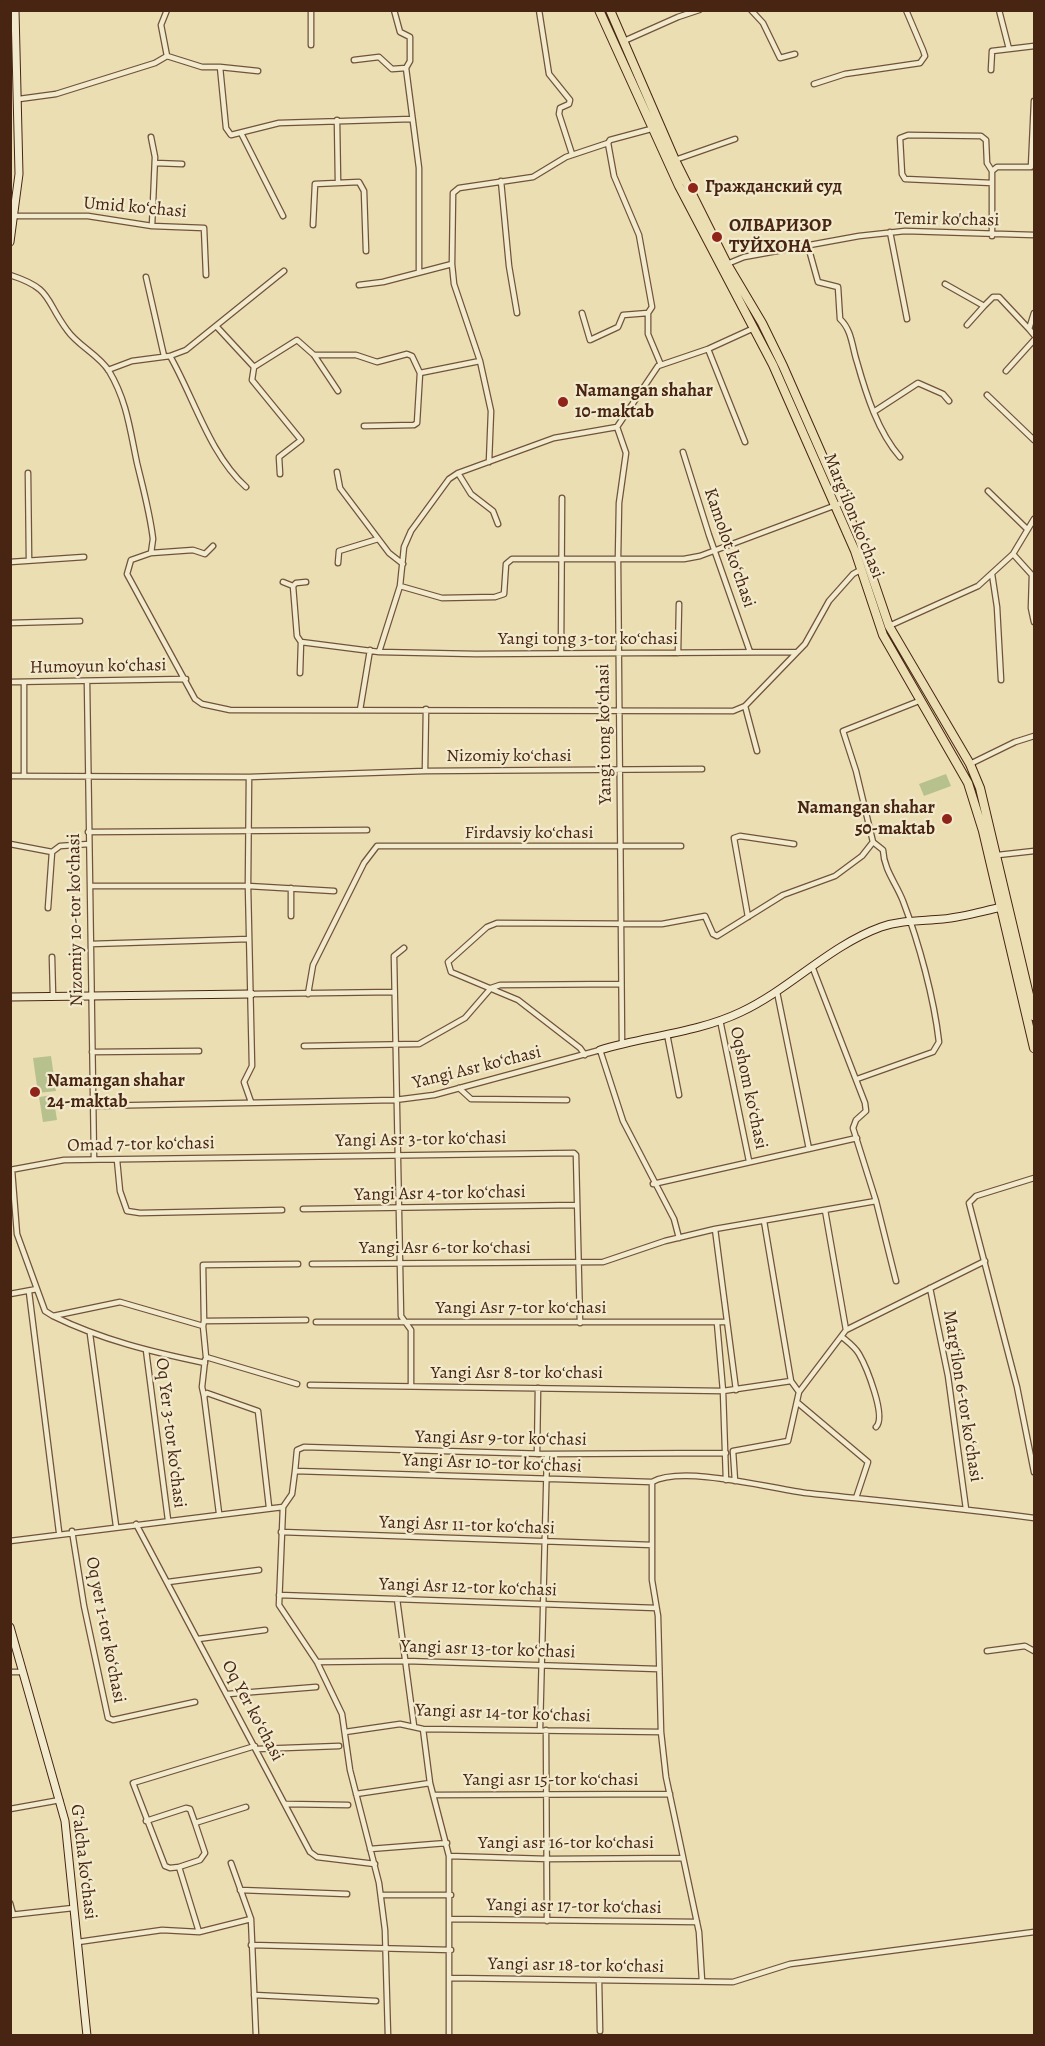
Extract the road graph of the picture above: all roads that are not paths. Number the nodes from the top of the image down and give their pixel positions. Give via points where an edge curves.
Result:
1 (15, 10) edge
2 (167, 10) edge
3 (311, 10) edge
4 (394, 10) edge
5 (539, 10) edge
6 (599, 10) edge
7 (610, 10) edge
8 (699, 10) edge
9 (751, 10) edge
10 (906, 10) edge
11 (999, 10) edge
12 (624, 41) junction
13 (311, 45) dead end
14 (1035, 46) edge
15 (1009, 49) junction
16 (795, 54) dead end
17 (166, 56) junction
18 (354, 60) dead end
19 (220, 67) junction
20 (406, 68) junction
21 (991, 70) dead end
22 (258, 71) dead end
23 (814, 84) dead end
24 (19, 99) junction
25 (1035, 101) edge
26 (412, 119) junction
27 (337, 120) junction
28 (651, 129) junction
29 (241, 133) junction
30 (151, 137) dead end
31 (735, 139) dead end
32 (608, 143) junction
33 (572, 154) junction
34 (675, 160) junction
35 (155, 163) junction
36 (182, 164) dead end
37 (1033, 167) edge
38 (992, 171) junction
39 (501, 181) junction
40 (338, 182) junction
41 (992, 183) junction
42 (15, 216) junction
43 (283, 216) dead end
44 (313, 225) dead end
45 (152, 226) junction
46 (890, 232) junction
47 (1035, 235) edge
48 (992, 236) junction
49 (10, 242) edge
50 (808, 246) junction
51 (366, 251) dead end
52 (452, 264) junction
53 (724, 266) junction
54 (284, 271) dead end
55 (419, 271) junction
56 (10, 275) edge
57 (206, 275) dead end
58 (146, 277) dead end
59 (945, 284) dead end
60 (358, 285) dead end
61 (984, 306) junction
62 (517, 312) dead end
63 (648, 312) junction
64 (582, 313) dead end
65 (1035, 313) edge
66 (908, 320) dead end
67 (966, 325) dead end
68 (217, 327) junction
69 (754, 328) junction
70 (1029, 329) junction
71 (1035, 335) edge
72 (1035, 340) edge
73 (708, 349) junction
74 (314, 355) junction
75 (167, 356) junction
76 (480, 361) junction
77 (661, 365) junction
78 (254, 367) junction
79 (108, 370) junction
80 (1006, 371) dead end
81 (420, 373) junction
82 (338, 392) dead end
83 (987, 395) dead end
84 (949, 401) dead end
85 (874, 411) junction
86 (364, 426) dead end
87 (617, 427) junction
88 (1035, 429) edge
89 (1029, 435) junction
90 (1035, 440) edge
91 (745, 442) dead end
92 (683, 452) dead end
93 (900, 457) dead end
94 (489, 462) junction
95 (338, 472) dead end
96 (28, 473) dead end
97 (458, 473) junction
98 (280, 474) dead end
99 (246, 487) dead end
100 (988, 491) dead end
101 (562, 498) dead end
102 (843, 503) junction
103 (835, 507) junction
104 (1035, 519) edge
105 (498, 524) dead end
106 (1027, 529) junction
107 (378, 539) junction
108 (213, 546) dead end
109 (715, 551) junction
110 (151, 553) junction
111 (1013, 554) junction
112 (84, 557) dead end
113 (29, 559) junction
114 (561, 559) junction
115 (618, 559) junction
116 (10, 562) edge
117 (338, 563) dead end
118 (403, 564) junction
119 (862, 569) junction
120 (992, 574) junction
121 (283, 582) dead end
122 (306, 582) dead end
123 (293, 586) junction
124 (400, 586) junction
125 (679, 604) dead end
126 (80, 621) dead end
127 (10, 622) edge
128 (1035, 622) edge
129 (889, 626) junction
130 (301, 642) junction
131 (370, 650) junction
132 (379, 652) junction
133 (750, 652) junction
134 (797, 652) junction
135 (561, 653) junction
136 (618, 653) junction
137 (678, 653) junction
138 (300, 673) dead end
139 (186, 679) junction
140 (1001, 680) dead end
141 (87, 681) junction
142 (10, 682) edge
143 (24, 682) junction
144 (919, 701) junction
145 (745, 706) junction
146 (426, 709) junction
147 (360, 710) junction
148 (618, 710) junction
149 (1035, 736) edge
150 (757, 751) dead end
151 (970, 764) junction
152 (702, 770) dead end
153 (425, 771) junction
154 (619, 771) junction
155 (10, 776) edge
156 (24, 777) junction
157 (88, 777) junction
158 (249, 777) junction
159 (367, 830) dead end
160 (248, 831) junction
161 (88, 832) junction
162 (873, 842) junction
163 (10, 844) edge
164 (89, 844) junction
165 (794, 844) dead end
166 (681, 846) dead end
167 (620, 847) junction
168 (1035, 851) edge
169 (52, 852) junction
170 (998, 855) junction
171 (90, 886) junction
172 (248, 886) junction
173 (291, 888) junction
174 (334, 891) dead end
175 (1002, 907) junction
176 (48, 908) dead end
177 (291, 916) dead end
178 (748, 917) junction
179 (909, 920) junction
180 (620, 925) junction
181 (249, 939) junction
182 (92, 944) junction
183 (404, 948) dead end
184 (52, 957) dead end
185 (812, 966) junction
186 (621, 984) junction
187 (492, 988) junction
188 (394, 992) junction
189 (777, 992) junction
190 (251, 994) junction
191 (308, 994) junction
192 (53, 996) junction
193 (91, 996) junction
194 (10, 997) edge
195 (1035, 1016) edge
196 (720, 1020) junction
197 (667, 1034) junction
198 (622, 1043) junction
199 (395, 1045) junction
200 (304, 1046) dead end
201 (1035, 1047) edge
202 (600, 1050) junction
203 (200, 1051) dead end
204 (92, 1052) junction
205 (585, 1055) junction
206 (857, 1079) junction
207 (459, 1088) junction
208 (679, 1095) dead end
209 (395, 1100) junction
210 (567, 1100) dead end
211 (251, 1102) junction
212 (92, 1106) junction
213 (857, 1138) junction
214 (809, 1149) junction
215 (396, 1153) junction
216 (273, 1155) joint
217 (94, 1160) junction
218 (117, 1160) junction
219 (749, 1161) junction
220 (11, 1170) edge
221 (1035, 1178) edge
222 (653, 1184) junction
223 (876, 1201) junction
224 (577, 1205) junction
225 (398, 1208) junction
226 (282, 1209) dead end
227 (303, 1209) dead end
228 (825, 1210) junction
229 (764, 1221) junction
230 (715, 1229) junction
231 (679, 1238) junction
232 (985, 1261) junction
233 (579, 1262) junction
234 (399, 1263) junction
235 (298, 1264) dead end
236 (312, 1264) dead end
237 (896, 1281) dead end
238 (930, 1288) junction
239 (37, 1289) junction
240 (29, 1292) junction
241 (10, 1294) edge
242 (53, 1316) junction
243 (306, 1320) dead end
244 (316, 1322) dead end
245 (406, 1322) junction
246 (727, 1322) junction
247 (580, 1323) junction
248 (717, 1323) junction
249 (204, 1324) junction
250 (846, 1330) junction
251 (90, 1334) junction
252 (842, 1337) junction
253 (146, 1350) junction
254 (206, 1360) junction
255 (791, 1382) junction
256 (297, 1384) dead end
257 (310, 1385) dead end
258 (411, 1386) junction
259 (538, 1388) junction
260 (735, 1390) junction
261 (723, 1391) junction
262 (799, 1392) junction
263 (204, 1396) junction
264 (798, 1403) junction
265 (876, 1427) dead end
266 (726, 1453) junction
267 (537, 1454) junction
268 (547, 1454) junction
269 (1033, 1460) edge
270 (295, 1470) junction
271 (1035, 1472) edge
272 (546, 1480) junction
273 (726, 1480) junction
274 (735, 1481) junction
275 (652, 1482) junction
276 (856, 1498) junction
277 (269, 1507) junction
278 (283, 1507) junction
279 (966, 1509) junction
280 (219, 1513) junction
281 (1035, 1518) edge
282 (168, 1520) junction
283 (136, 1524) junction
284 (116, 1526) junction
285 (72, 1531) junction
286 (281, 1532) junction
287 (59, 1533) junction
288 (10, 1541) edge
289 (544, 1542) junction
290 (652, 1545) junction
291 (259, 1570) dead end
292 (168, 1582) junction
293 (279, 1595) junction
294 (397, 1599) junction
295 (542, 1604) junction
296 (656, 1608) junction
297 (10, 1627) edge
298 (265, 1630) dead end
299 (198, 1639) junction
300 (987, 1651) dead end
301 (1035, 1651) edge
302 (406, 1661) junction
303 (317, 1662) junction
304 (541, 1665) junction
305 (658, 1669) junction
306 (10, 1672) edge
307 (23, 1672) junction
308 (316, 1688) dead end
309 (228, 1694) junction
310 (195, 1702) dead end
311 (414, 1726) junction
312 (423, 1729) junction
313 (540, 1730) junction
314 (546, 1730) junction
315 (345, 1732) junction
316 (661, 1732) junction
317 (339, 1746) dead end
318 (256, 1748) junction
319 (430, 1783) junction
320 (356, 1794) junction
321 (546, 1794) junction
322 (670, 1794) junction
323 (433, 1795) junction
324 (60, 1800) junction
325 (286, 1804) junction
326 (348, 1805) dead end
327 (246, 1807) dead end
328 (10, 1809) edge
329 (146, 1821) junction
330 (195, 1823) junction
331 (447, 1843) junction
332 (370, 1849) junction
333 (449, 1856) junction
334 (683, 1858) junction
335 (548, 1859) junction
336 (231, 1863) dead end
337 (375, 1863) junction
338 (179, 1867) junction
339 (240, 1890) junction
340 (347, 1894) dead end
341 (381, 1895) junction
342 (451, 1895) junction
343 (10, 1903) edge
344 (73, 1908) junction
345 (12, 1915) edge
346 (451, 1918) junction
347 (251, 1919) junction
348 (547, 1921) junction
349 (697, 1922) junction
350 (199, 1932) junction
351 (1035, 1932) edge
352 (78, 1942) junction
353 (251, 1945) junction
354 (386, 1948) junction
355 (451, 1950) junction
356 (449, 1978) junction
357 (599, 1980) junction
358 (702, 1981) junction
359 (254, 1995) junction
360 (376, 2001) dead end
361 (600, 2031) dead end
362 (87, 2036) edge
363 (256, 2036) edge
364 (388, 2036) edge
365 (449, 2036) edge

1 - 24 street
2 - 17 street via 161,25
3 - 13 street
4 - 20 street via 400,32 410,37 410,61
5 - 33 street via 549,74 570,100 559,114
6 - 28 main road, Margʻilon koʻchasi
7 - 12 main road, Margʻilon koʻchasi
8 - 12 street
9 - 16 street via 763,23 780,58
10 - 23 street via 925,56 920,63 844,74
11 - 15 street
12 - 34 main road, Margʻilon koʻchasi
14 - 15 street
15 - 21 street via 992,51
17 - 19 street via 202,67
17 - 24 street via 144,69 56,94
18 - 20 street via 379,57 392,69
19 - 22 street
19 - 29 street via 227,132
20 - 26 street
24 - 42 street
25 - 37 street
26 - 27 street
26 - 55 street via 420,190
27 - 29 street via 279,123
27 - 40 street
28 - 32 street
28 - 53 main road, Margʻilon koʻchasi
29 - 43 street
30 - 35 street
31 - 34 street
32 - 33 street
32 - 63 street via 614,176 639,235 652,307
33 - 39 street via 533,177
34 - 53 main road, Margʻilon koʻchasi
35 - 36 street
35 - 45 street
37 - 38 street via 997,167
38 - 41 street
38 - 41 street via 987,163 986,140 981,136 900,138 905,179
39 - 52 street via 459,188 453,193
39 - 62 street
40 - 44 street via 315,184
40 - 51 street via 359,182 364,190
41 - 48 street
42 - 45 street, Umid koʻchasi via 88,216
42 - 49 street
45 - 57 street, Umid koʻchasi via 205,229
46 - 48 street, Temir ko'chasi via 931,230
46 - 50 street, Temir ko'chasi
46 - 66 street
47 - 48 street, Temir ko'chasi
50 - 53 street, Temir ko'chasi via 744,257
50 - 85 street via 818,282 838,287 840,319 848,327
52 - 55 street
52 - 76 street via 454,284
53 - 69 main road, Margʻilon koʻchasi
53 - 102 main road, Margʻilon koʻchasi via 774,345
54 - 68 street
55 - 60 street
56 - 79 street via 42,289 68,332
58 - 75 street
59 - 61 street
61 - 67 street
61 - 70 street via 993,297 999,297
63 - 64 street via 622,315 618,327 590,340
63 - 77 street via 648,334
65 - 70 street
68 - 75 street via 186,350
68 - 78 street
69 - 73 street
69 - 103 main road, Margʻilon koʻchasi
70 - 71 street
72 - 80 street
73 - 77 street
73 - 91 street
74 - 78 street via 297,340
74 - 81 street via 356,355 377,362 407,354
74 - 82 street
75 - 79 street via 132,361
75 - 99 street via 217,450
76 - 81 street
76 - 94 street via 491,411
77 - 87 street
78 - 98 street via 255,384 301,440 279,457
79 - 110 street via 131,422 151,521
81 - 86 street via 417,423
83 - 89 street
84 - 85 street via 943,394 918,383
85 - 93 street via 888,443
87 - 94 street via 555,438
87 - 115 street, Yangi tong koʻchasi via 626,453 619,503
88 - 89 street
89 - 90 street
92 - 109 street, Kamolot koʻchasi
94 - 97 street
95 - 107 street via 339,488
96 - 113 street
97 - 105 street via 471,494 493,511
97 - 118 street via 411,531 404,547
100 - 106 street
101 - 114 street
102 - 103 street
102 - 129 main road, Margʻilon koʻchasi
103 - 109 street
103 - 119 main road, Margʻilon koʻchasi
104 - 106 street
106 - 111 street
107 - 117 street via 339,551
107 - 118 street
108 - 110 street via 205,554 193,550
109 - 115 street via 684,559
109 - 133 street, Kamolot koʻchasi
110 - 139 street via 131,560 127,574
111 - 120 street
111 - 128 street via 1032,575 1031,608
112 - 113 street
113 - 116 street
114 - 115 street
114 - 124 street via 509,561 506,589 500,596 442,598
114 - 135 street
115 - 136 street, Yangi tong koʻchasi
118 - 124 street
119 - 134 street via 829,601
119 - 144 main road, Margʻilon koʻchasi via 882,635
120 - 129 street via 978,586
120 - 140 street
121 - 123 street
122 - 123 street
123 - 130 street via 297,636
124 - 132 street
125 - 137 street
126 - 127 street
129 - 151 main road, Margʻilon koʻchasi
130 - 131 street, Yangi tong 3-tor koʻchasi
130 - 138 street
131 - 132 street, Yangi tong 3-tor koʻchasi
131 - 147 street
132 - 135 street, Yangi tong 3-tor koʻchasi
133 - 134 street, Yangi tong 3-tor koʻchasi
133 - 137 street, Yangi tong 3-tor koʻchasi
134 - 145 street
135 - 136 street, Yangi tong 3-tor koʻchasi
136 - 137 street, Yangi tong 3-tor koʻchasi
136 - 148 street, Yangi tong koʻchasi
139 - 141 street, Humoyun koʻchasi
139 - 147 street via 195,699 202,704 230,710
141 - 143 street, Humoyun koʻchasi
141 - 157 street, Nizomiy 10-tor koʻchasi
142 - 143 street, Humoyun koʻchasi
143 - 156 street
144 - 162 street via 843,731
144 - 175 main road, Margʻilon koʻchasi via 957,761 975,800
145 - 148 street via 712,712
145 - 150 street
146 - 147 street
146 - 148 street
146 - 153 street
148 - 154 street, Yangi tong koʻchasi
149 - 151 street
151 - 170 main road, Margʻilon koʻchasi
152 - 154 street, Nizomiy koʻchasi
153 - 154 street, Nizomiy koʻchasi
153 - 158 street, Nizomiy koʻchasi
154 - 167 street, Yangi tong koʻchasi
155 - 156 street, Nizomiy koʻchasi
156 - 157 street, Nizomiy koʻchasi
157 - 158 street, Nizomiy koʻchasi
157 - 161 street, Nizomiy 10-tor koʻchasi
158 - 160 street
159 - 160 street
160 - 161 street
160 - 172 street
161 - 164 street, Nizomiy 10-tor koʻchasi
162 - 178 street via 862,856 835,876 793,890
162 - 179 street via 883,850 883,862
163 - 169 street
164 - 169 street via 60,846
164 - 171 street, Nizomiy 10-tor koʻchasi
165 - 178 street via 768,838 734,838
166 - 167 street, Firdavsiy koʻchasi
167 - 180 street, Yangi tong koʻchasi
167 - 191 street, Firdavsiy koʻchasi via 377,846 364,863 314,964
168 - 170 street
169 - 176 street
170 - 195 main road, Margʻilon koʻchasi
171 - 172 street
171 - 182 street, Nizomiy 10-tor koʻchasi
172 - 173 street
172 - 181 street
173 - 174 street
173 - 177 street
175 - 179 street via 945,918
175 - 201 main road, Margʻilon koʻchasi
178 - 180 street via 715,936 705,916 673,923
179 - 185 street via 878,928
179 - 206 street via 930,997 938,1046 933,1052
180 - 186 street, Yangi tong koʻchasi
180 - 187 street via 492,924 452,958 448,966 451,972
181 - 182 street
181 - 190 street
182 - 193 street, Nizomiy 10-tor koʻchasi
183 - 188 street via 394,954
184 - 192 street
185 - 189 street
185 - 206 street
186 - 187 street via 515,983
186 - 198 street, Yangi tong koʻchasi
187 - 199 street via 465,1018 442,1033 419,1044
187 - 205 street via 534,1010
188 - 191 street
188 - 199 street
189 - 196 street
189 - 214 street
190 - 191 street
190 - 193 street
190 - 211 street via 252,1066 244,1082
192 - 193 street
192 - 194 street
193 - 204 street, Nizomiy 10-tor koʻchasi
196 - 197 street
196 - 219 street, Oqshom koʻchasi
197 - 198 street
197 - 208 street
198 - 202 street
199 - 200 street
199 - 209 street
202 - 205 street, Yangi Asr koʻchasi
202 - 222 street via 623,1121
203 - 204 street
204 - 212 street, Nizomiy 10-tor koʻchasi
205 - 207 street, Yangi Asr koʻchasi
206 - 213 street via 866,1111 853,1124
207 - 209 street, Yangi Asr koʻchasi
207 - 210 street via 471,1099
209 - 211 street, Yangi Asr koʻchasi
209 - 215 street
211 - 212 street, Yangi Asr koʻchasi
212 - 217 street, Nizomiy 10-tor koʻchasi
213 - 214 street, Oqshom koʻchasi
213 - 223 street
214 - 219 street, Oqshom koʻchasi
215 - 216 street, Yangi Asr 3-tor koʻchasi
215 - 224 street, Yangi Asr 3-tor koʻchasi via 569,1152 576,1155
215 - 225 street
216 - 218 street, Omad 7-tor koʻchasi
217 - 218 street, Omad 7-tor koʻchasi
217 - 220 street, Omad 7-tor koʻchasi via 64,1160
218 - 226 street via 120,1191 127,1211
219 - 222 street, Oqshom koʻchasi
220 - 239 street via 17,1234
221 - 232 street via 970,1200
222 - 231 street via 674,1219
223 - 228 street
223 - 237 street
224 - 225 street, Yangi Asr 4-tor koʻchasi
224 - 233 street
225 - 227 street, Yangi Asr 4-tor koʻchasi
225 - 234 street
228 - 229 street
228 - 250 street
229 - 230 street
229 - 255 street
230 - 231 street
230 - 246 street
231 - 233 street via 603,1262
232 - 238 street, Margʻilon 6-tor koʻchasi
232 - 269 street
233 - 234 street, Yangi Asr 6-tor koʻchasi
233 - 247 street
234 - 236 street, Yangi Asr 6-tor koʻchasi
234 - 245 street via 402,1316
235 - 249 street via 203,1265
238 - 250 street, Margʻilon 6-tor koʻchasi
238 - 279 street, Margʻilon 6-tor koʻchasi via 948,1376
239 - 240 street
239 - 242 street via 45,1311
240 - 241 street
240 - 287 street
242 - 249 street via 120,1302
242 - 251 street
243 - 249 street
244 - 245 street, Yangi Asr 7-tor koʻchasi
245 - 247 street, Yangi Asr 7-tor koʻchasi
245 - 258 street via 411,1335
246 - 248 street, Yangi Asr 7-tor koʻchasi
246 - 260 street
247 - 248 street, Yangi Asr 7-tor koʻchasi
248 - 261 street
249 - 254 street
250 - 252 street
251 - 253 street
251 - 284 street
252 - 262 street
252 - 265 street via 859,1354 872,1384 879,1420
253 - 254 street
253 - 282 street, Oq Yer 3-tor koʻchasi
254 - 256 street
254 - 263 street
255 - 260 street, Yangi Asr 8-tor koʻchasi
255 - 262 street
257 - 258 street, Yangi Asr 8-tor koʻchasi
258 - 259 street, Yangi Asr 8-tor koʻchasi
259 - 261 street, Yangi Asr 8-tor koʻchasi
259 - 267 street
260 - 261 street, Yangi Asr 8-tor koʻchasi
261 - 266 street
262 - 264 street
263 - 277 street via 258,1412
263 - 280 street
264 - 274 street via 788,1441 733,1451
264 - 276 street via 868,1462
266 - 268 street, Yangi Asr 9-tor koʻchasi
266 - 273 street
267 - 268 street, Yangi Asr 9-tor koʻchasi
267 - 270 street, Yangi Asr 9-tor koʻchasi via 304,1447 297,1450
268 - 272 street
269 - 271 street
270 - 272 street, Yangi Asr 10-tor koʻchasi
270 - 278 street via 292,1494
272 - 275 street, Yangi Asr 10-tor koʻchasi
272 - 289 street
273 - 274 street, Yangi Asr 10-tor koʻchasi
273 - 275 street, Yangi Asr 10-tor koʻchasi via 672,1476
274 - 276 street, Yangi Asr 10-tor koʻchasi
275 - 290 street
276 - 279 street, Yangi Asr 10-tor koʻchasi
277 - 278 street
277 - 280 street
278 - 286 street
279 - 281 street, Yangi Asr 10-tor koʻchasi
280 - 282 street
282 - 283 street
283 - 284 street
283 - 292 street, Oq Yer koʻchasi
284 - 285 street
285 - 287 street
285 - 310 street, Oq yer 1-tor koʻchasi via 108,1718
286 - 289 street, Yangi Asr 11-tor koʻchasi
286 - 293 street
287 - 288 street
289 - 290 street, Yangi Asr 11-tor koʻchasi
289 - 295 street
290 - 296 street
291 - 292 street
292 - 299 street, Oq Yer koʻchasi
293 - 294 street, Yangi Asr 12-tor koʻchasi
293 - 303 street via 280,1609
294 - 295 street, Yangi Asr 12-tor koʻchasi
294 - 302 street
295 - 296 street, Yangi Asr 12-tor koʻchasi
295 - 304 street
296 - 305 street
297 - 307 street, Gʻalcha koʻchasi
298 - 299 street
299 - 309 street, Oq Yer koʻchasi
300 - 301 street via 1024,1646
302 - 303 street, Yangi asr 13-tor koʻchasi
302 - 304 street, Yangi asr 13-tor koʻchasi
302 - 311 street
303 - 315 street via 339,1706
304 - 305 street, Yangi asr 13-tor koʻchasi
304 - 313 street
305 - 316 street
306 - 307 street
307 - 324 street, Gʻalcha koʻchasi
308 - 309 street
309 - 318 street, Oq Yer koʻchasi
311 - 312 street, Yangi asr 14-tor koʻchasi
311 - 315 street, Yangi asr 14-tor koʻchasi via 400,1724
312 - 313 street, Yangi asr 14-tor koʻchasi
312 - 319 street
313 - 314 street, Yangi asr 14-tor koʻchasi
314 - 316 street, Yangi asr 14-tor koʻchasi
314 - 321 street
315 - 320 street
316 - 322 street
317 - 318 street
318 - 325 street, Oq Yer koʻchasi
318 - 329 street via 134,1782
319 - 320 street
319 - 323 street
320 - 332 street
321 - 322 street, Yangi asr 15-tor koʻchasi
321 - 323 street, Yangi asr 15-tor koʻchasi
321 - 335 street
322 - 334 street
323 - 331 street
324 - 328 street
324 - 344 street, Gʻalcha koʻchasi
325 - 326 street
325 - 337 street, Oq Yer koʻchasi via 313,1855
327 - 330 street
329 - 330 street via 186,1808
329 - 338 street via 165,1866
330 - 338 street via 205,1853 200,1860
331 - 332 street
331 - 333 street
332 - 337 street
333 - 335 street, Yangi asr 16-tor koʻchasi
333 - 342 street
334 - 335 street, Yangi asr 16-tor koʻchasi
334 - 349 street
335 - 348 street
336 - 339 street
337 - 341 street
338 - 350 street
339 - 340 street
339 - 347 street
341 - 342 street
341 - 354 street
342 - 346 street
343 - 345 street
344 - 345 street
344 - 352 street, Gʻalcha koʻchasi
346 - 348 street, Yangi asr 17-tor koʻchasi
346 - 355 street
347 - 350 street
347 - 353 street
348 - 349 street, Yangi asr 17-tor koʻchasi
349 - 358 street
350 - 352 street via 162,1930
351 - 358 street, Yangi asr 18-tor koʻchasi via 790,1964 733,1982
352 - 362 street, Gʻalcha koʻchasi
353 - 354 street
353 - 359 street
354 - 355 street
354 - 364 street
355 - 356 street
356 - 357 street, Yangi asr 18-tor koʻchasi
356 - 365 street
357 - 358 street, Yangi asr 18-tor koʻchasi
357 - 361 street
359 - 360 street
359 - 363 street

